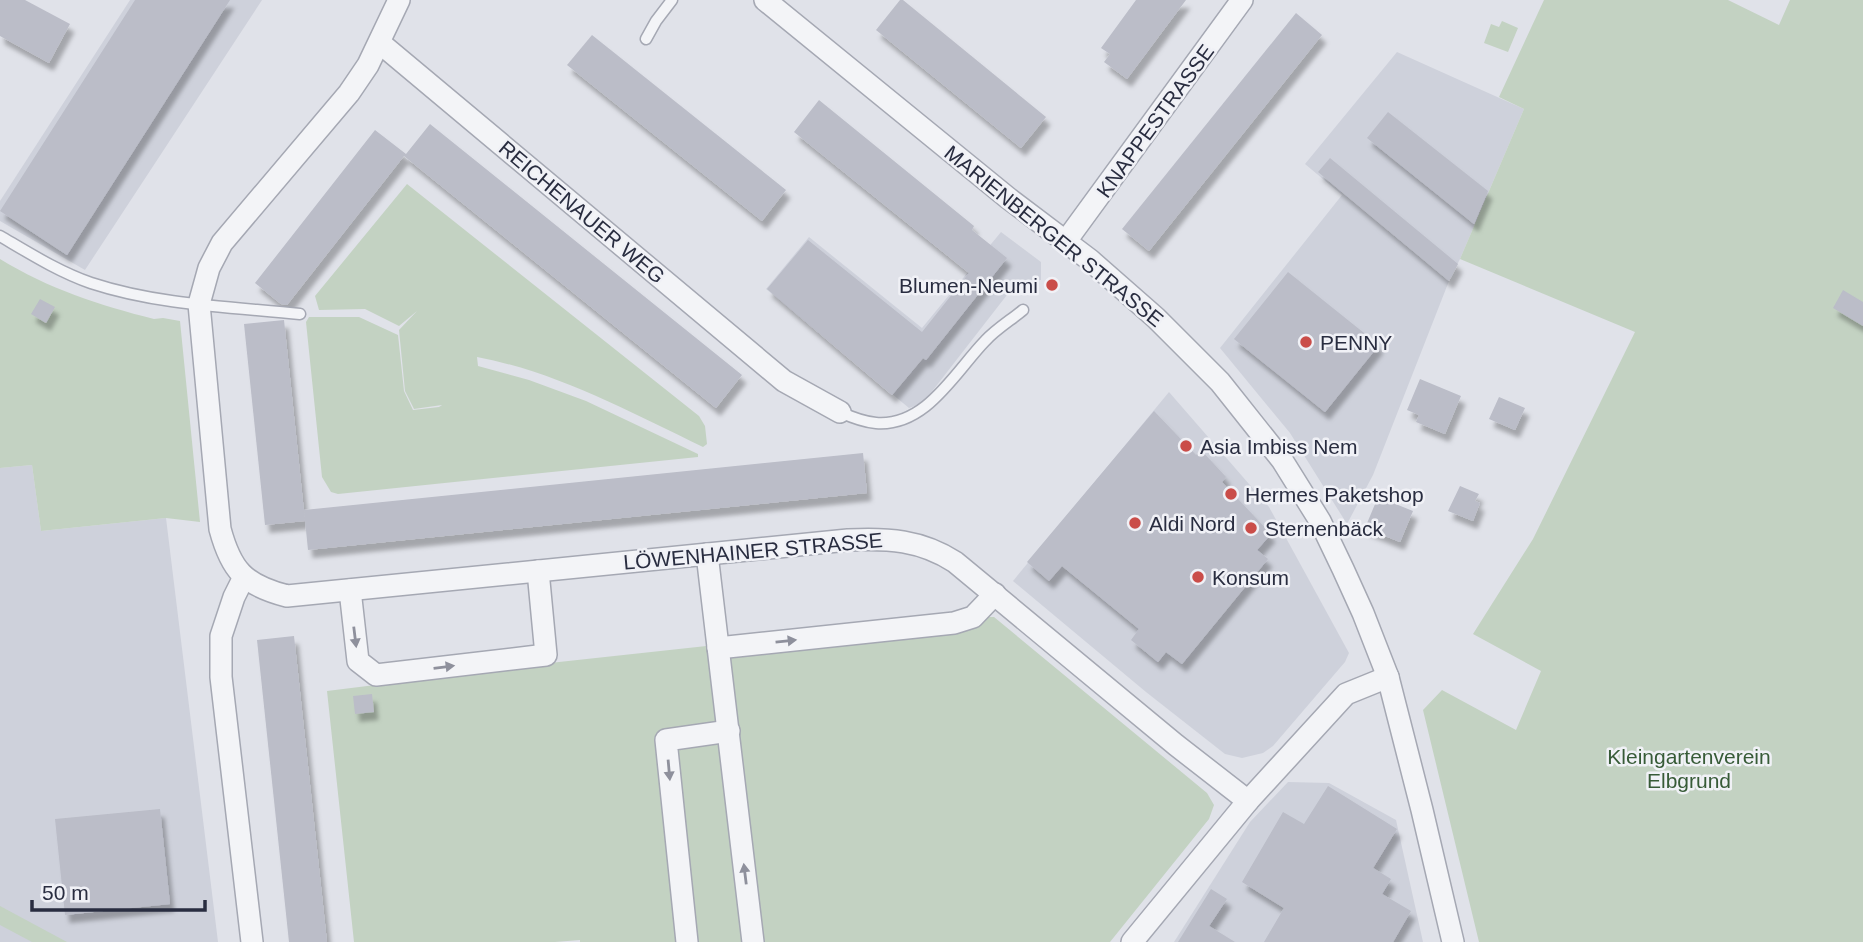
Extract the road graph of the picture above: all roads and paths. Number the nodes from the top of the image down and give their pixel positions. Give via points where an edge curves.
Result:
1 (399, 0) edge
2 (673, 0) edge
3 (1242, 0) edge
4 (773, 2) edge
5 (646, 39) dead end
6 (380, 44) junction
7 (0, 236) edge
8 (1066, 241) junction
9 (199, 304) junction
10 (1023, 310) dead end
11 (300, 314) dead end
12 (840, 412) joint
13 (707, 554) junction
14 (538, 571) junction
15 (244, 577) junction
16 (350, 590) junction
17 (995, 594) junction
18 (718, 648) junction
19 (1388, 677) junction
20 (729, 731) junction
21 (1248, 801) junction
22 (252, 942) edge
23 (687, 942) edge
24 (753, 942) edge
25 (1132, 942) edge
26 (1452, 942) edge

1 - 6 street, LÖWENHAINER STRASSE
2 - 5 lane
3 - 8 street, KNAPPESTRASSE
4 - 8 street, MARIENBERGER STRASSE via 1007,198
6 - 9 street, LÖWENHAINER STRASSE via 349,93 222,243
6 - 12 street, REICHENAUER WEG via 786,388
7 - 9 lane via 91,282
8 - 19 street, MARIENBERGER STRASSE via 1193,353 1282,460 1338,557
9 - 11 lane
9 - 15 street, LÖWENHAINER STRASSE via 220,528 227,555
10 - 12 lane, REICHENAUER WEG via 987,339 933,399 911,416 878,424
13 - 14 street, LÖWENHAINER STRASSE
13 - 17 street, LÖWENHAINER STRASSE via 848,540 900,540 939,551
13 - 18 street
14 - 16 street, LÖWENHAINER STRASSE
16 -> 14 street via 358,661 376,675 546,655
15 - 16 street, LÖWENHAINER STRASSE via 262,590 287,596
15 - 22 street via 221,636 221,677
18 -> 17 street via 954,623 973,617
17 - 21 street, LÖWENHAINER STRASSE
18 - 20 street
19 - 21 street via 1346,694
19 - 26 street, MARIENBERGER STRASSE
20 -> 23 street via 666,740
24 -> 20 street
21 - 25 street

